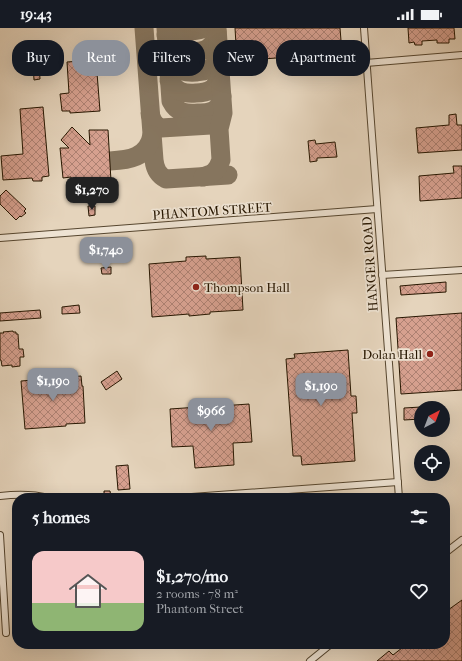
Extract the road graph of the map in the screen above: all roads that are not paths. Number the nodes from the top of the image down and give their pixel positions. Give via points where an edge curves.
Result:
1 (364, 28) edge
2 (365, 40) edge
3 (462, 55) edge
4 (370, 63) edge
5 (367, 76) edge
6 (377, 209) junction
7 (0, 238) edge
8 (462, 270) edge
9 (382, 276) junction
10 (398, 482) junction
11 (247, 493) edge
12 (399, 493) edge
13 (12, 494) edge
14 (0, 496) edge
15 (0, 535) edge
16 (462, 540) edge
17 (450, 549) edge
18 (6, 633) dead end
19 (325, 649) edge
20 (310, 661) edge

1 - 2 street, HANGER ROAD
3 - 4 street
5 - 6 street, HANGER ROAD
6 - 7 street, PHANTOM STREET
6 - 9 street, HANGER ROAD
8 - 9 street
9 - 10 street, HANGER ROAD
10 - 11 street
10 - 12 street, HANGER ROAD
13 - 14 street
15 - 18 street
16 - 17 street
19 - 20 street

